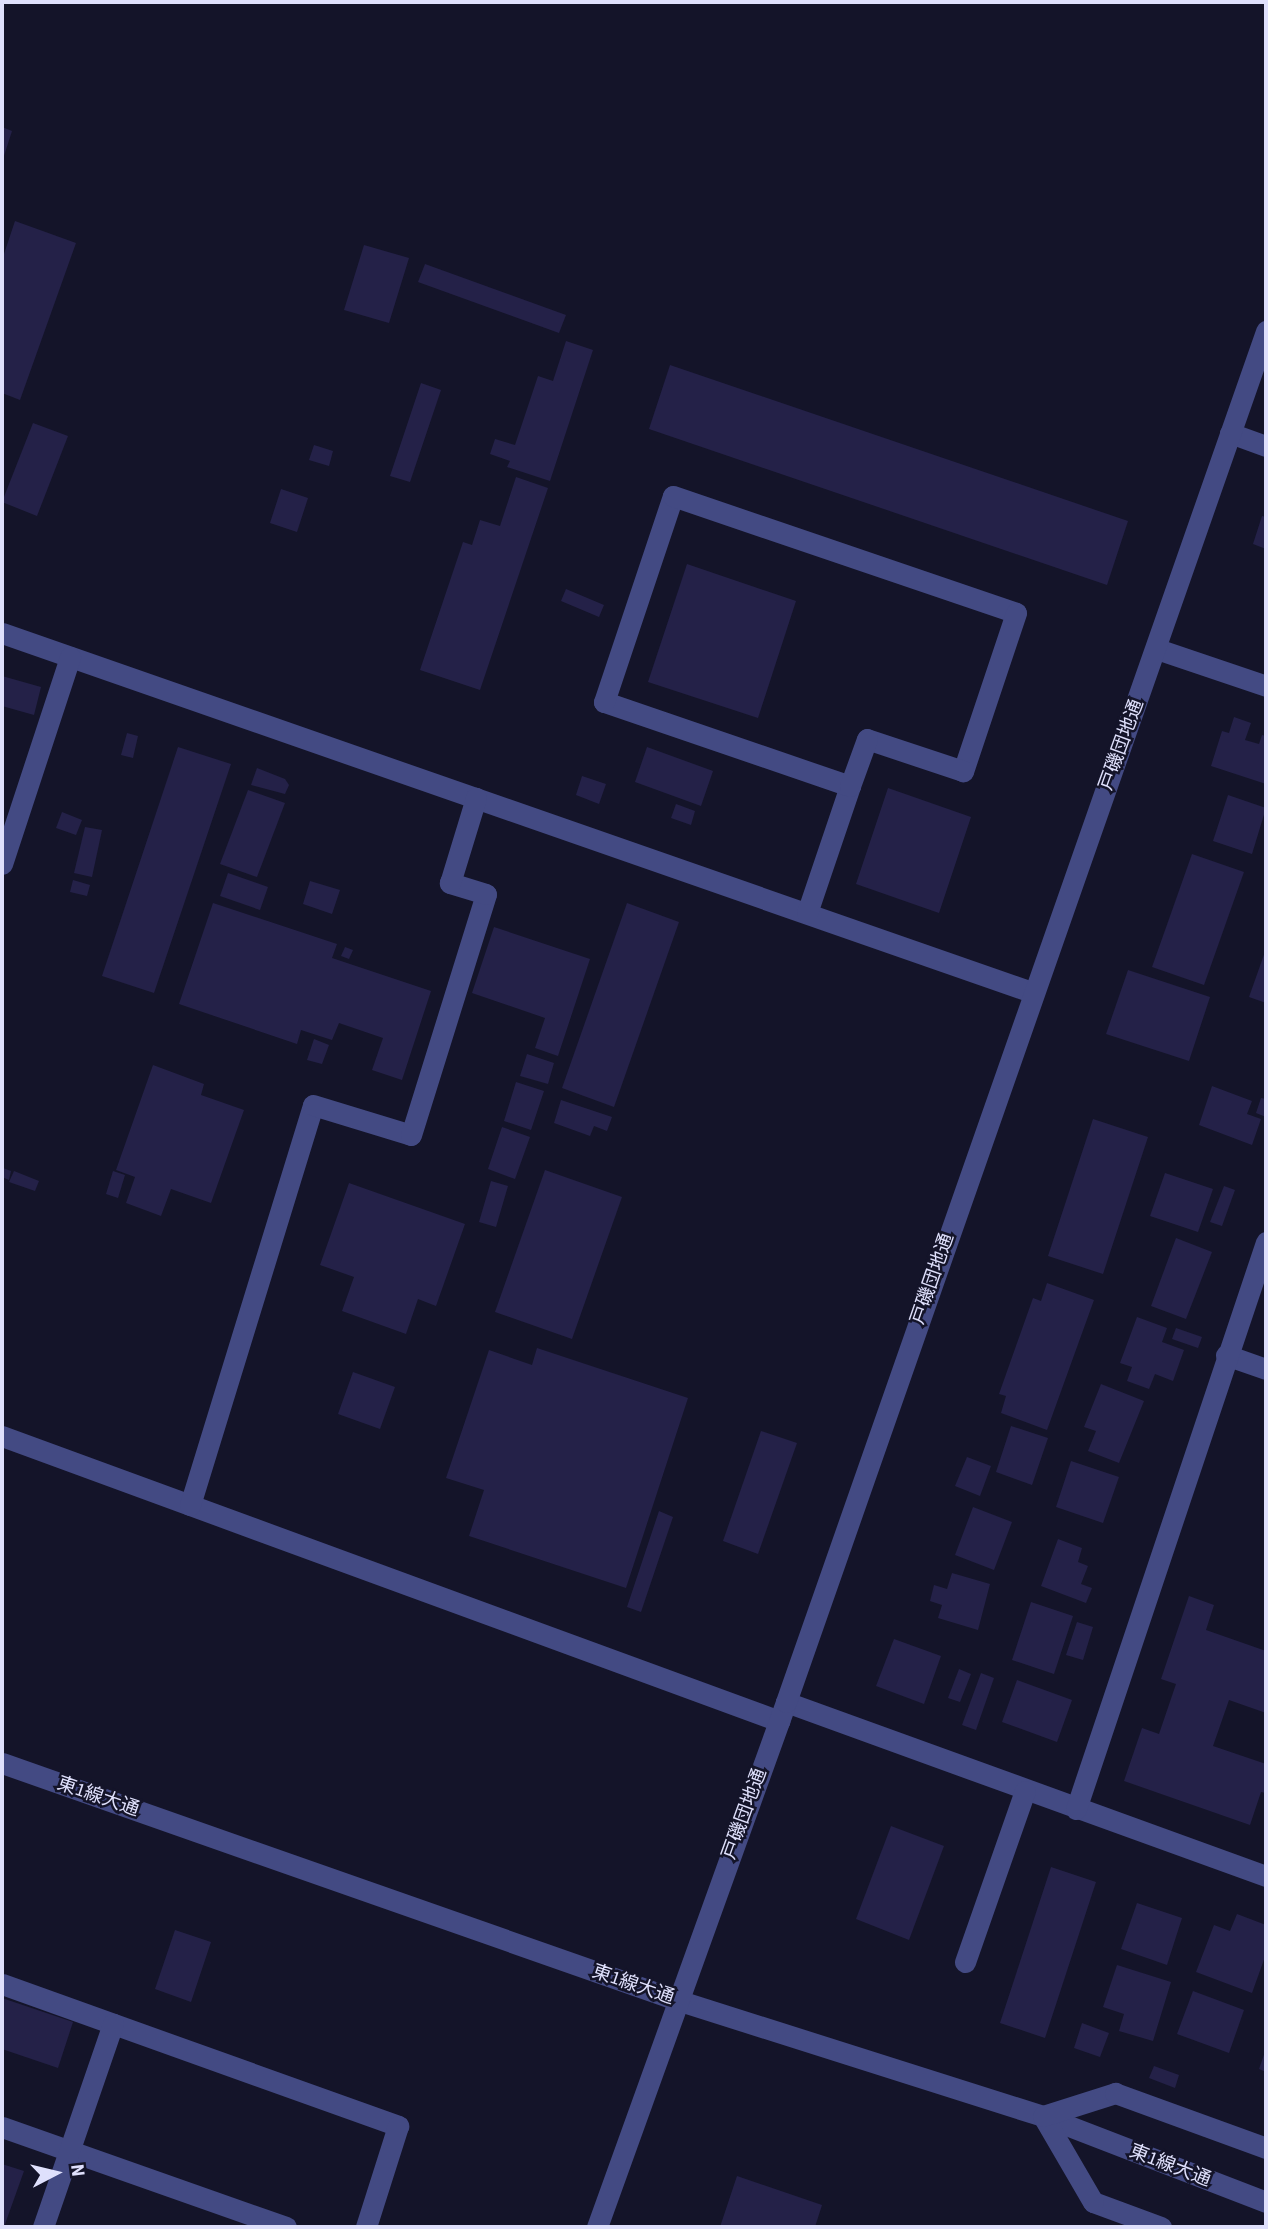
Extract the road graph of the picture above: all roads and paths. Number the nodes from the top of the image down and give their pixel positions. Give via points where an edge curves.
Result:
1 (1266, 331) edge
2 (1230, 433) junction
3 (1266, 446) edge
4 (2, 633) edge
5 (1157, 649) junction
6 (70, 657) junction
7 (1266, 686) edge
8 (850, 786) junction
9 (476, 798) junction
10 (2, 864) edge
11 (807, 913) junction
12 (1032, 992) junction
13 (1266, 1242) edge
14 (1226, 1355) junction
15 (1266, 1369) edge
16 (2, 1436) edge
17 (190, 1505) junction
18 (783, 1712) junction
19 (2, 1763) edge
20 (1025, 1791) junction
21 (1076, 1810) junction
22 (1266, 1876) edge
23 (965, 1962) dead end
24 (2, 1984) edge
25 (677, 2000) junction
26 (113, 2024) junction
27 (1043, 2116) junction
28 (2, 2127) edge
29 (1266, 2148) edge
30 (69, 2151) junction
31 (1266, 2202) edge
32 (43, 2227) edge
33 (286, 2227) edge
34 (366, 2227) edge
35 (597, 2227) edge
36 (1161, 2227) edge

1 - 2 street, 戸磯団地通
2 - 3 street
2 - 5 street, 戸磯団地通
4 - 6 street
5 - 7 street
5 - 12 street, 戸磯団地通
6 - 9 street
6 - 10 street
8 - 8 street via 604,702 673,496 1016,613 963,771 867,739
8 - 11 street
9 - 11 street
9 - 17 street via 450,883 486,894 411,1135 313,1105
11 - 12 street
12 - 18 street, 戸磯団地通
13 - 14 street
14 - 15 street
14 - 21 street
16 - 17 street
17 - 18 street
18 - 20 street
18 - 25 street, 戸磯団地通
19 - 25 street, 東1線大通
20 - 21 street
20 - 23 street
21 - 22 street
24 - 26 street
25 - 27 street, 東1線大通
25 - 35 street, 戸磯団地通
26 - 30 street
26 - 34 street via 398,2126
27 - 29 street via 1115,2093
27 - 31 street, 東1線大通
27 - 36 street via 1093,2202
28 - 30 street
30 - 32 street
30 - 33 street

